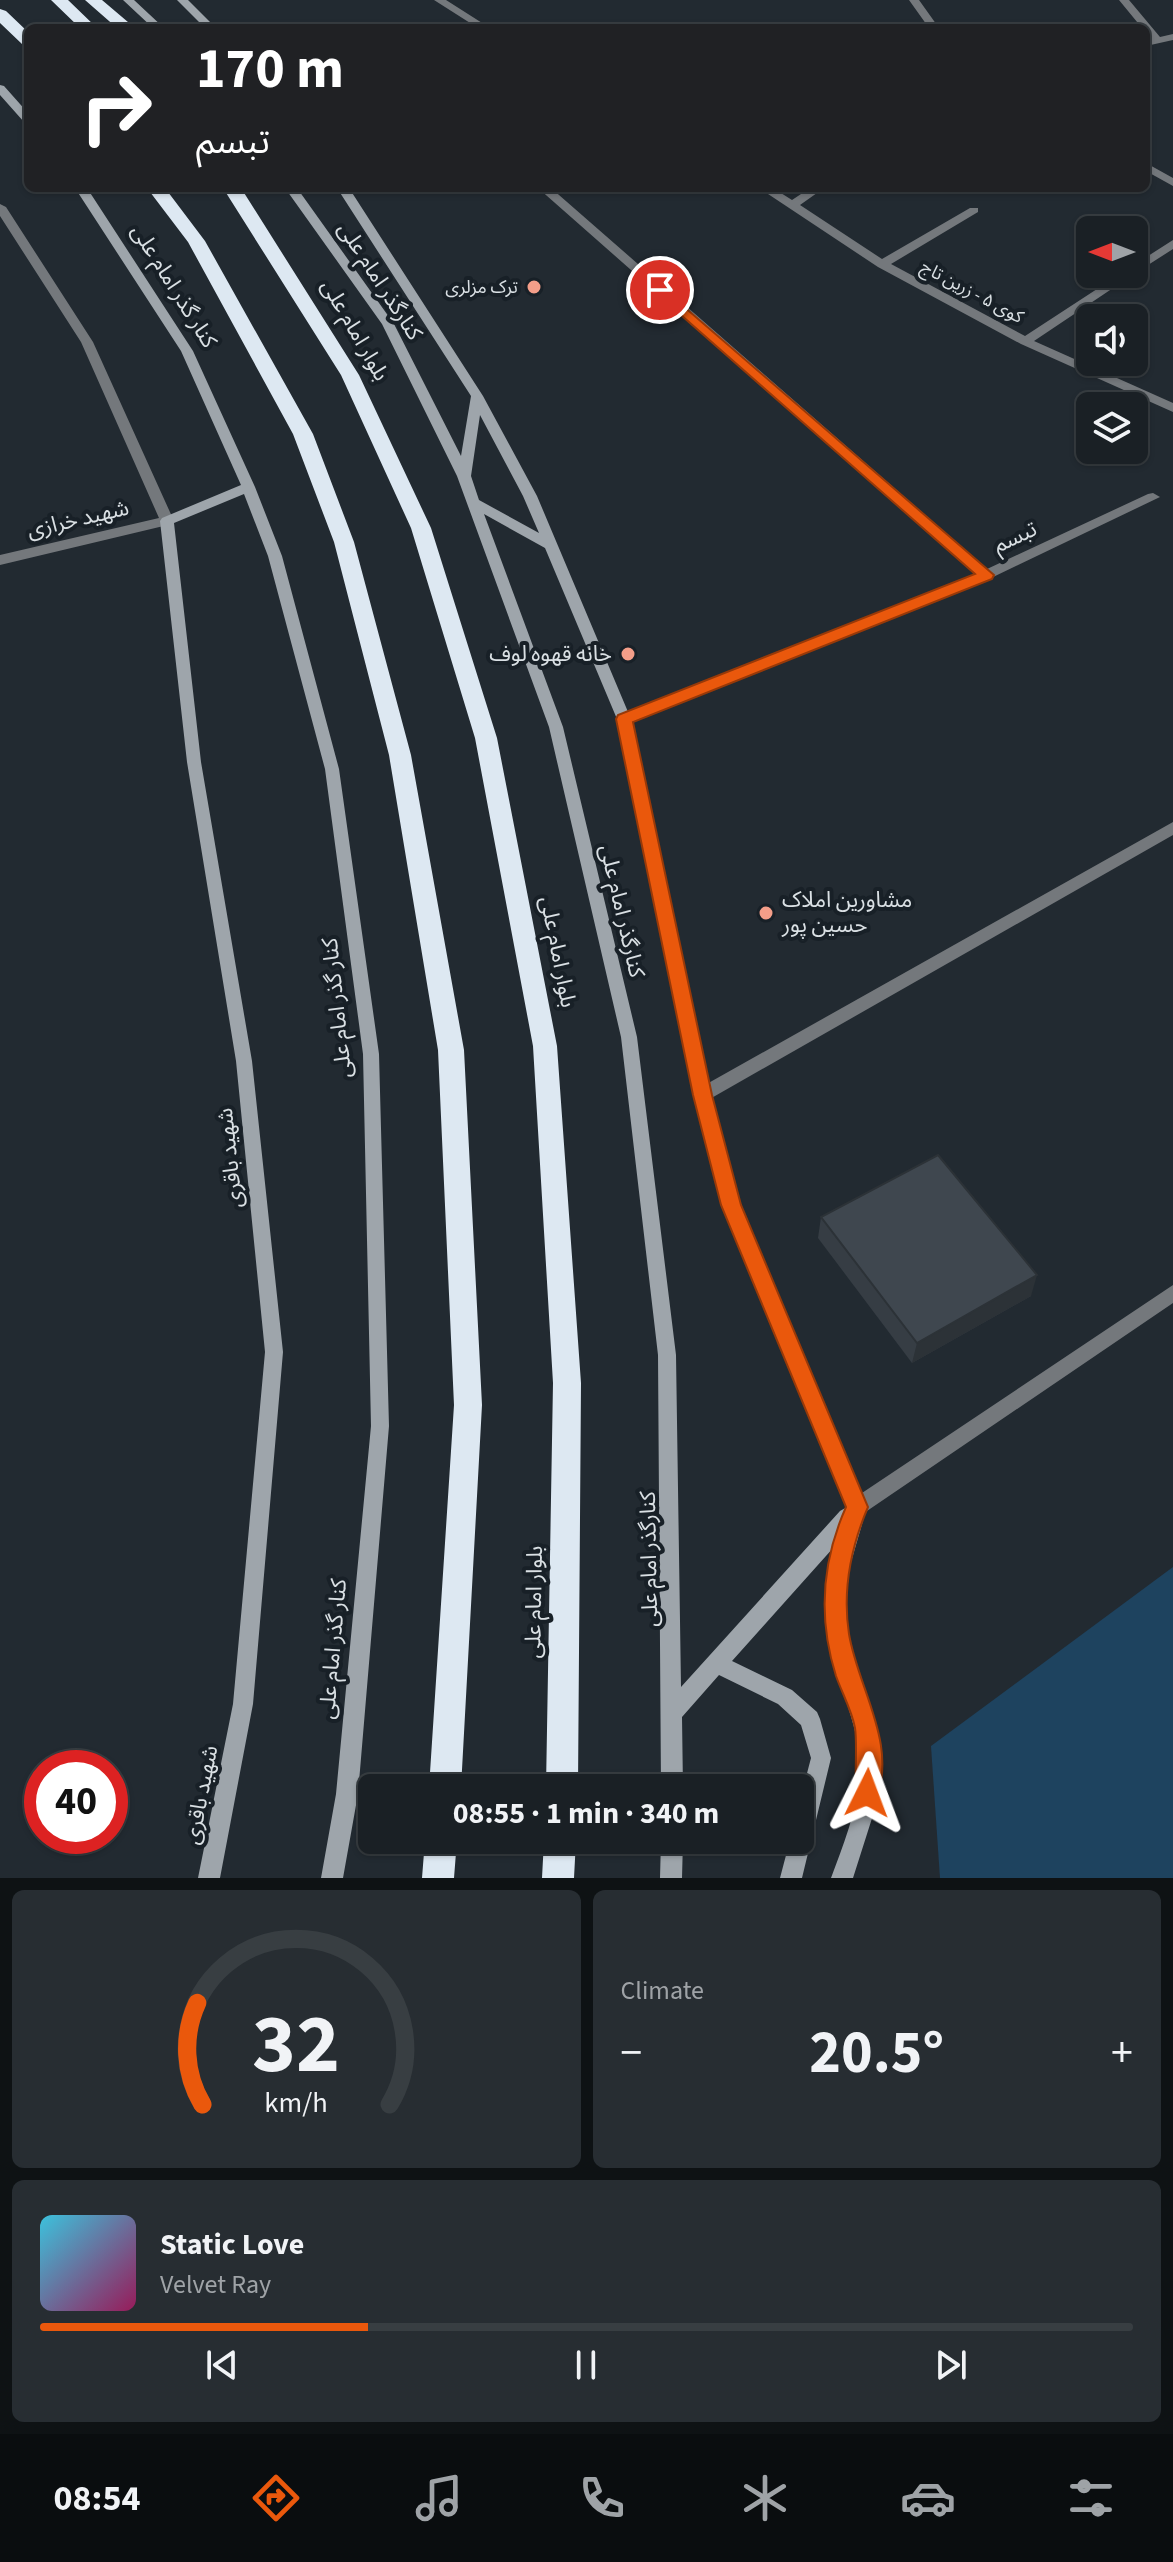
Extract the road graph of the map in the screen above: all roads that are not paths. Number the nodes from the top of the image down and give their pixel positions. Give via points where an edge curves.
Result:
1 (59, 0) edge
2 (93, 0) edge
3 (128, 0) edge
4 (182, 0) edge
5 (439, 0) edge
6 (914, 0) edge
7 (1124, 0) edge
8 (0, 14) edge
9 (85, 24) edge
10 (122, 24) edge
11 (155, 24) edge
12 (207, 24) edge
13 (478, 24) edge
14 (931, 24) edge
15 (1144, 24) edge
16 (1150, 31) edge
17 (24, 37) edge
18 (1173, 37) edge
19 (1158, 41) junction
20 (1150, 42) edge
21 (0, 88) edge
22 (24, 115) edge
23 (1150, 169) edge
24 (1173, 183) edge
25 (84, 192) edge
26 (159, 192) edge
27 (235, 192) edge
28 (294, 192) edge
29 (346, 192) edge
30 (549, 192) edge
31 (772, 192) edge
32 (812, 192) edge
33 (794, 204) junction
34 (0, 207) edge
35 (974, 210) dead end
36 (1173, 244) edge
37 (1148, 261) edge
38 (882, 264) junction
39 (1106, 288) edge
40 (1025, 341) junction
41 (477, 396) junction
42 (1173, 408) edge
43 (464, 476) junction
44 (248, 487) junction
45 (1153, 497) dead end
46 (476, 503) junction
47 (167, 521) junction
48 (552, 546) junction
49 (0, 560) edge
50 (986, 575) junction
51 (624, 719) junction
52 (1173, 828) edge
53 (702, 1095) junction
54 (1173, 1293) edge
55 (857, 1507) junction
56 (715, 1663) junction
57 (674, 1710) junction
58 (446, 1774) edge
59 (562, 1774) edge
60 (672, 1774) edge
61 (440, 1854) edge
62 (559, 1854) edge
63 (672, 1854) edge
64 (209, 1878) edge
65 (332, 1878) edge
66 (438, 1878) edge
67 (558, 1878) edge
68 (671, 1878) edge
69 (791, 1878) edge
70 (842, 1878) edge

1 - 9 highway
2 - 10 highway
3 - 11 main road
4 - 12 main road
5 - 13 street
6 - 14 street
7 - 15 street
8 - 17 highway
16 - 19 street
18 - 19 street
19 - 20 street
21 - 22 main road
23 - 24 street
25 - 44 main road, کنار گذر امام علی via 187,351
26 - 58 highway via 196,241 303,434 344,542 400,755 451,1050 468,1405
27 - 59 highway, بلوار امام علی via 350,375 402,486 421,528 486,738 545,1046 567,1383
28 - 43 main road, کنارگذر امام علی via 388,324
29 - 41 main road
30 - 50 street
31 - 33 street, کوی ۵ - زرین تاج
32 - 33 street
33 - 38 street, کوی ۵ - زرین تاج
34 - 47 street via 87,342
35 - 38 street
36 - 37 street
38 - 40 street, کوی ۵ - زرین تاج
39 - 40 street
40 - 42 street, کوی ۵ - زرین تاج
41 - 43 main road
41 - 48 main road
43 - 46 main road, کنارگذر امام علی
44 - 47 main road
44 - 65 main road, کنار گذر امام علی via 275,556 332,769 371,1054 380,1426 347,1794
45 - 50 street, تبسم
46 - 48 main road
46 - 57 main road, کنارگذر امام علی via 556,727 629,1037 667,1355
47 - 49 street, شهید خرازی
47 - 64 main road, شهید باقری via 194,762 244,1061 274,1352 243,1704
48 - 51 main road
50 - 51 street, تبسم
51 - 53 main road
52 - 53 street
53 - 55 main road via 731,1205
54 - 55 street
55 - 56 main road
55 - 70 main road via 844,1535 836,1575 837,1632 866,1727 870,1771 864,1816
56 - 57 main road
56 - 69 main road via 785,1697 810,1719 821,1758
57 - 60 main road
61 - 66 highway
62 - 67 highway
63 - 68 main road

